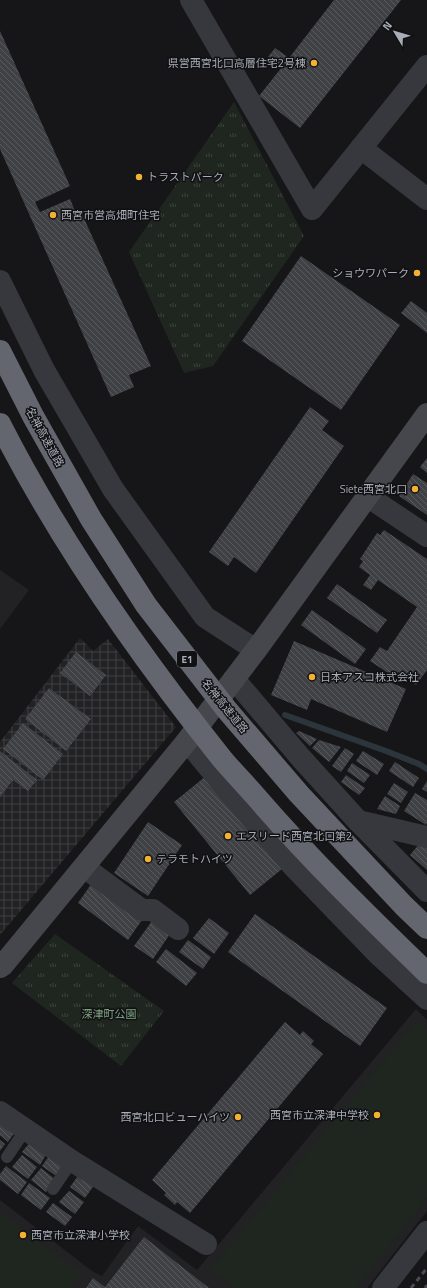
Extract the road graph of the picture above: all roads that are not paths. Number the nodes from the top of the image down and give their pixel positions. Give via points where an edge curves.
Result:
1 (190, 0) edge
2 (427, 66) edge
3 (361, 148) junction
4 (427, 199) edge
5 (0, 281) edge
6 (0, 352) edge
7 (425, 422) edge
8 (0, 424) edge
9 (367, 496) junction
10 (427, 536) edge
11 (256, 650) junction
12 (234, 679) junction
13 (187, 741) junction
14 (358, 820) junction
15 (427, 837) edge
16 (84, 866) junction
17 (427, 891) edge
18 (427, 928) edge
19 (178, 929) dead end
20 (0, 967) edge
21 (427, 973) edge
22 (427, 999) edge
23 (0, 1112) edge
24 (26, 1129) junction
25 (6, 1157) dead end
26 (72, 1160) junction
27 (53, 1189) dead end
28 (427, 1232) edge
29 (206, 1244) dead end
30 (383, 1288) edge

1 - 3 street via 312,209
2 - 3 street
3 - 4 street
5 - 11 street via 44,370 113,489 205,618
6 - 18 highway, 名神高速道路 / E1, bridge via 91,519 146,604 227,710 293,788
7 - 9 street
8 - 21 highway, bridge via 64,539 118,621 224,760 289,835
9 - 10 street
9 - 11 street
11 - 12 street
12 - 13 street
12 - 14 street
13 - 16 street
13 - 22 street via 293,866 380,956
14 - 15 street
14 - 17 street
16 - 19 street via 142,910 153,910
16 - 20 street
23 - 24 street
24 - 25 lane
24 - 26 street
26 - 27 lane
26 - 29 street
28 - 30 street

